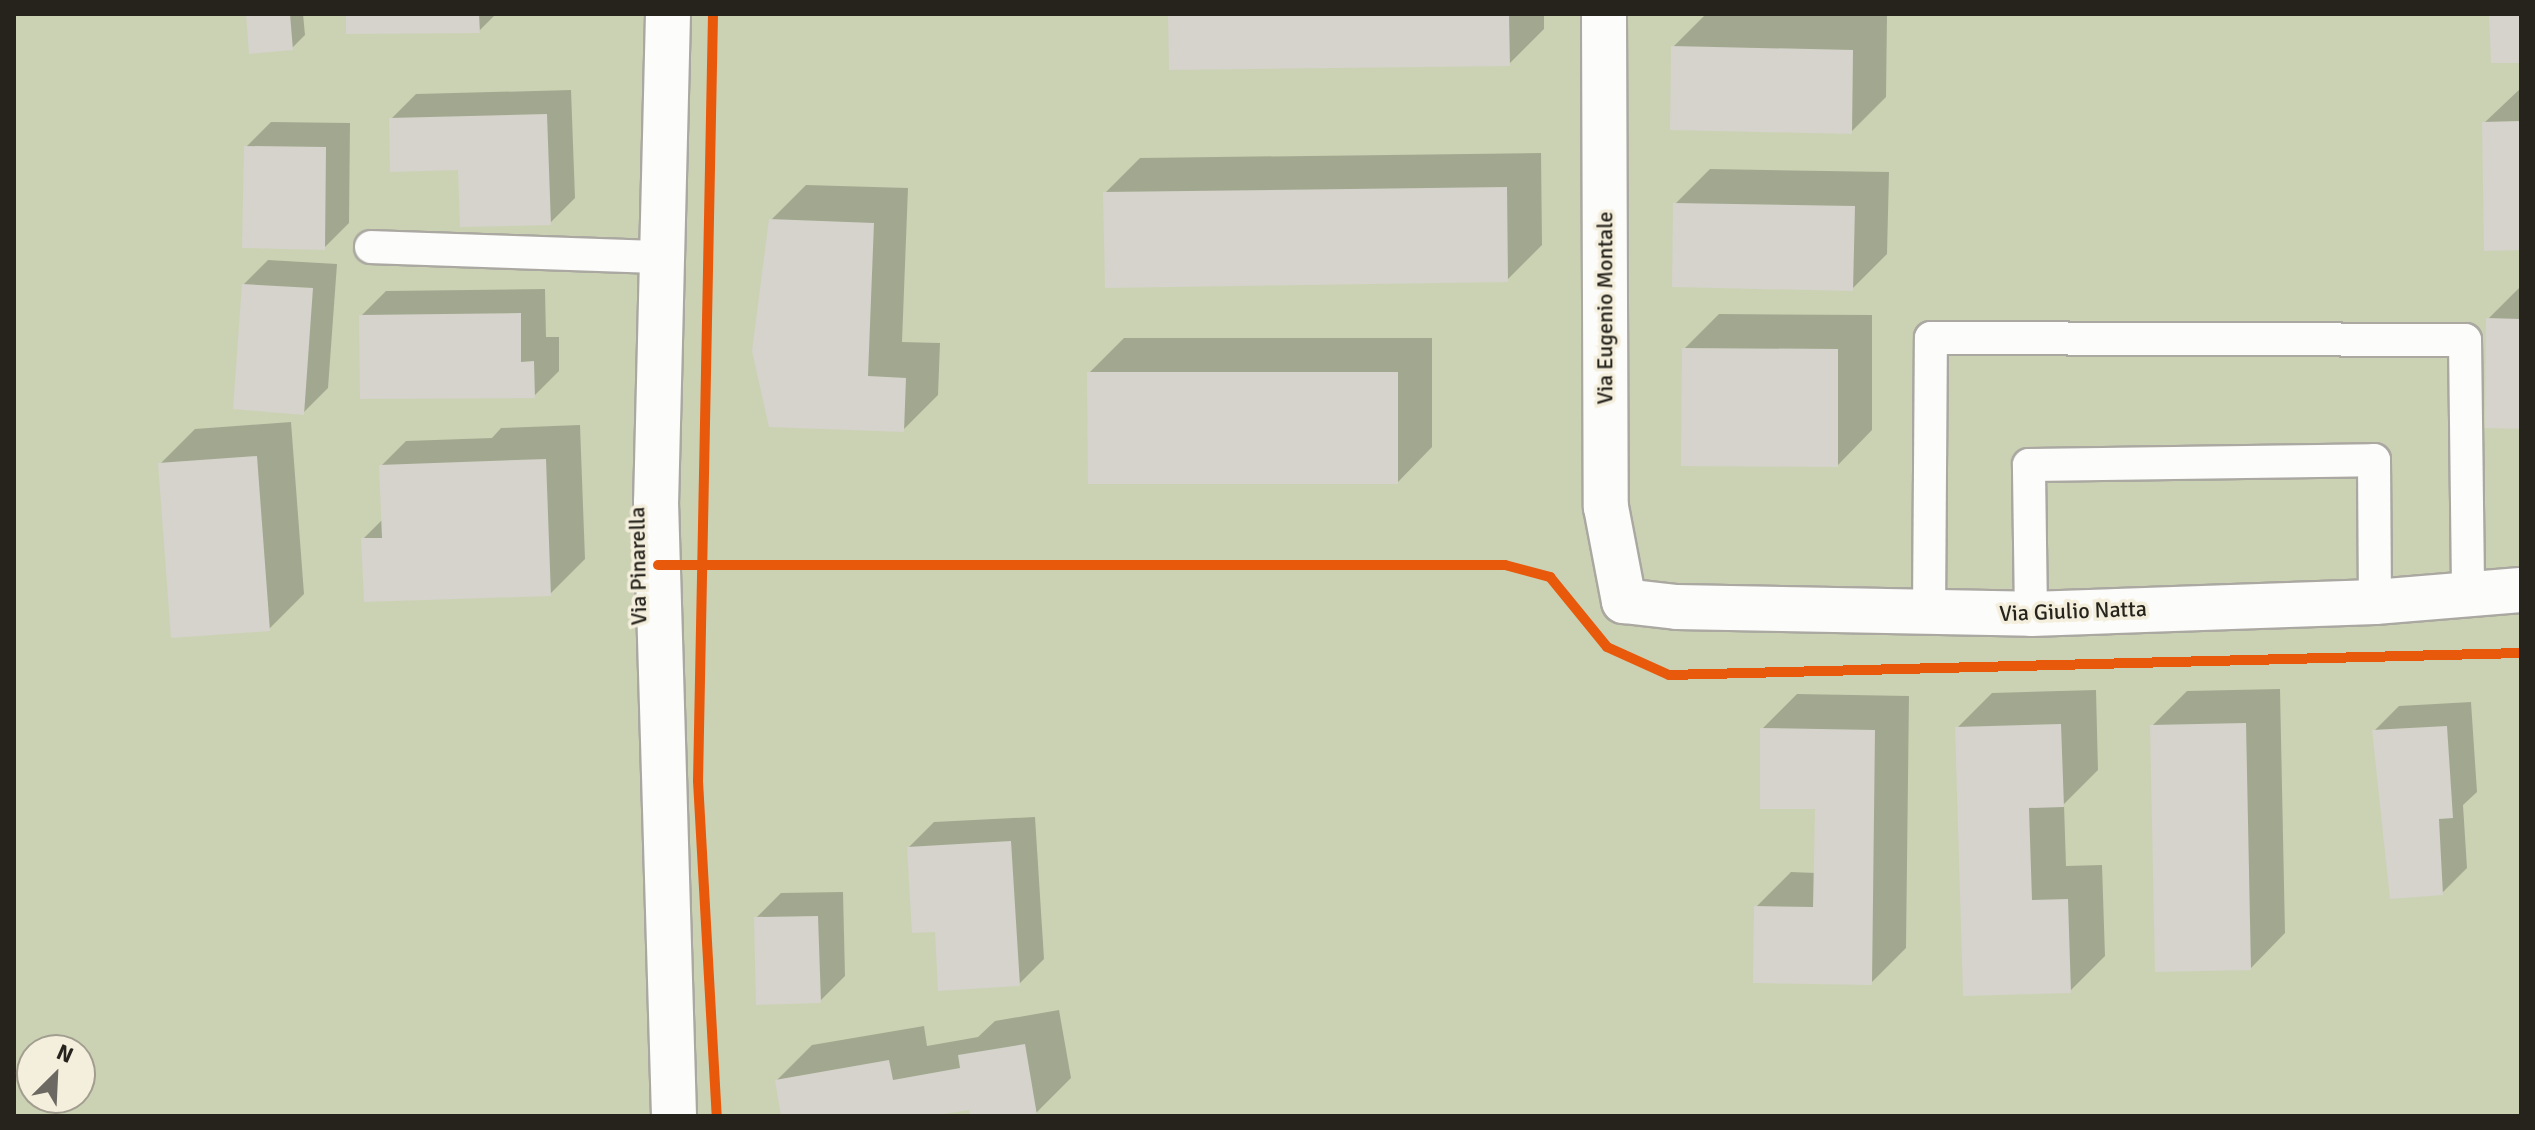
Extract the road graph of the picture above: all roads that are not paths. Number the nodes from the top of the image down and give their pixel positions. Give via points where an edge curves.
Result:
1 (668, 14) edge
2 (1604, 14) edge
3 (371, 247) dead end
4 (662, 257) junction
5 (2521, 590) edge
6 (2468, 595) junction
7 (1624, 601) joint
8 (2375, 602) junction
9 (1929, 613) junction
10 (2031, 614) junction
11 (674, 1116) edge

1 - 4 street, Via Pinarella
2 - 7 street, Via Eugenio Montale via 1606,507
3 - 4 lane
4 - 11 street, Via Pinarella via 656,502
5 - 6 street, Via Giulio Natta
6 - 8 street, Via Giulio Natta
6 - 9 lane via 2465,340 1931,338
7 - 9 street, Via Giulio Natta
8 - 10 street, Via Giulio Natta
8 - 10 lane via 2374,460 2029,465
9 - 10 street, Via Giulio Natta

